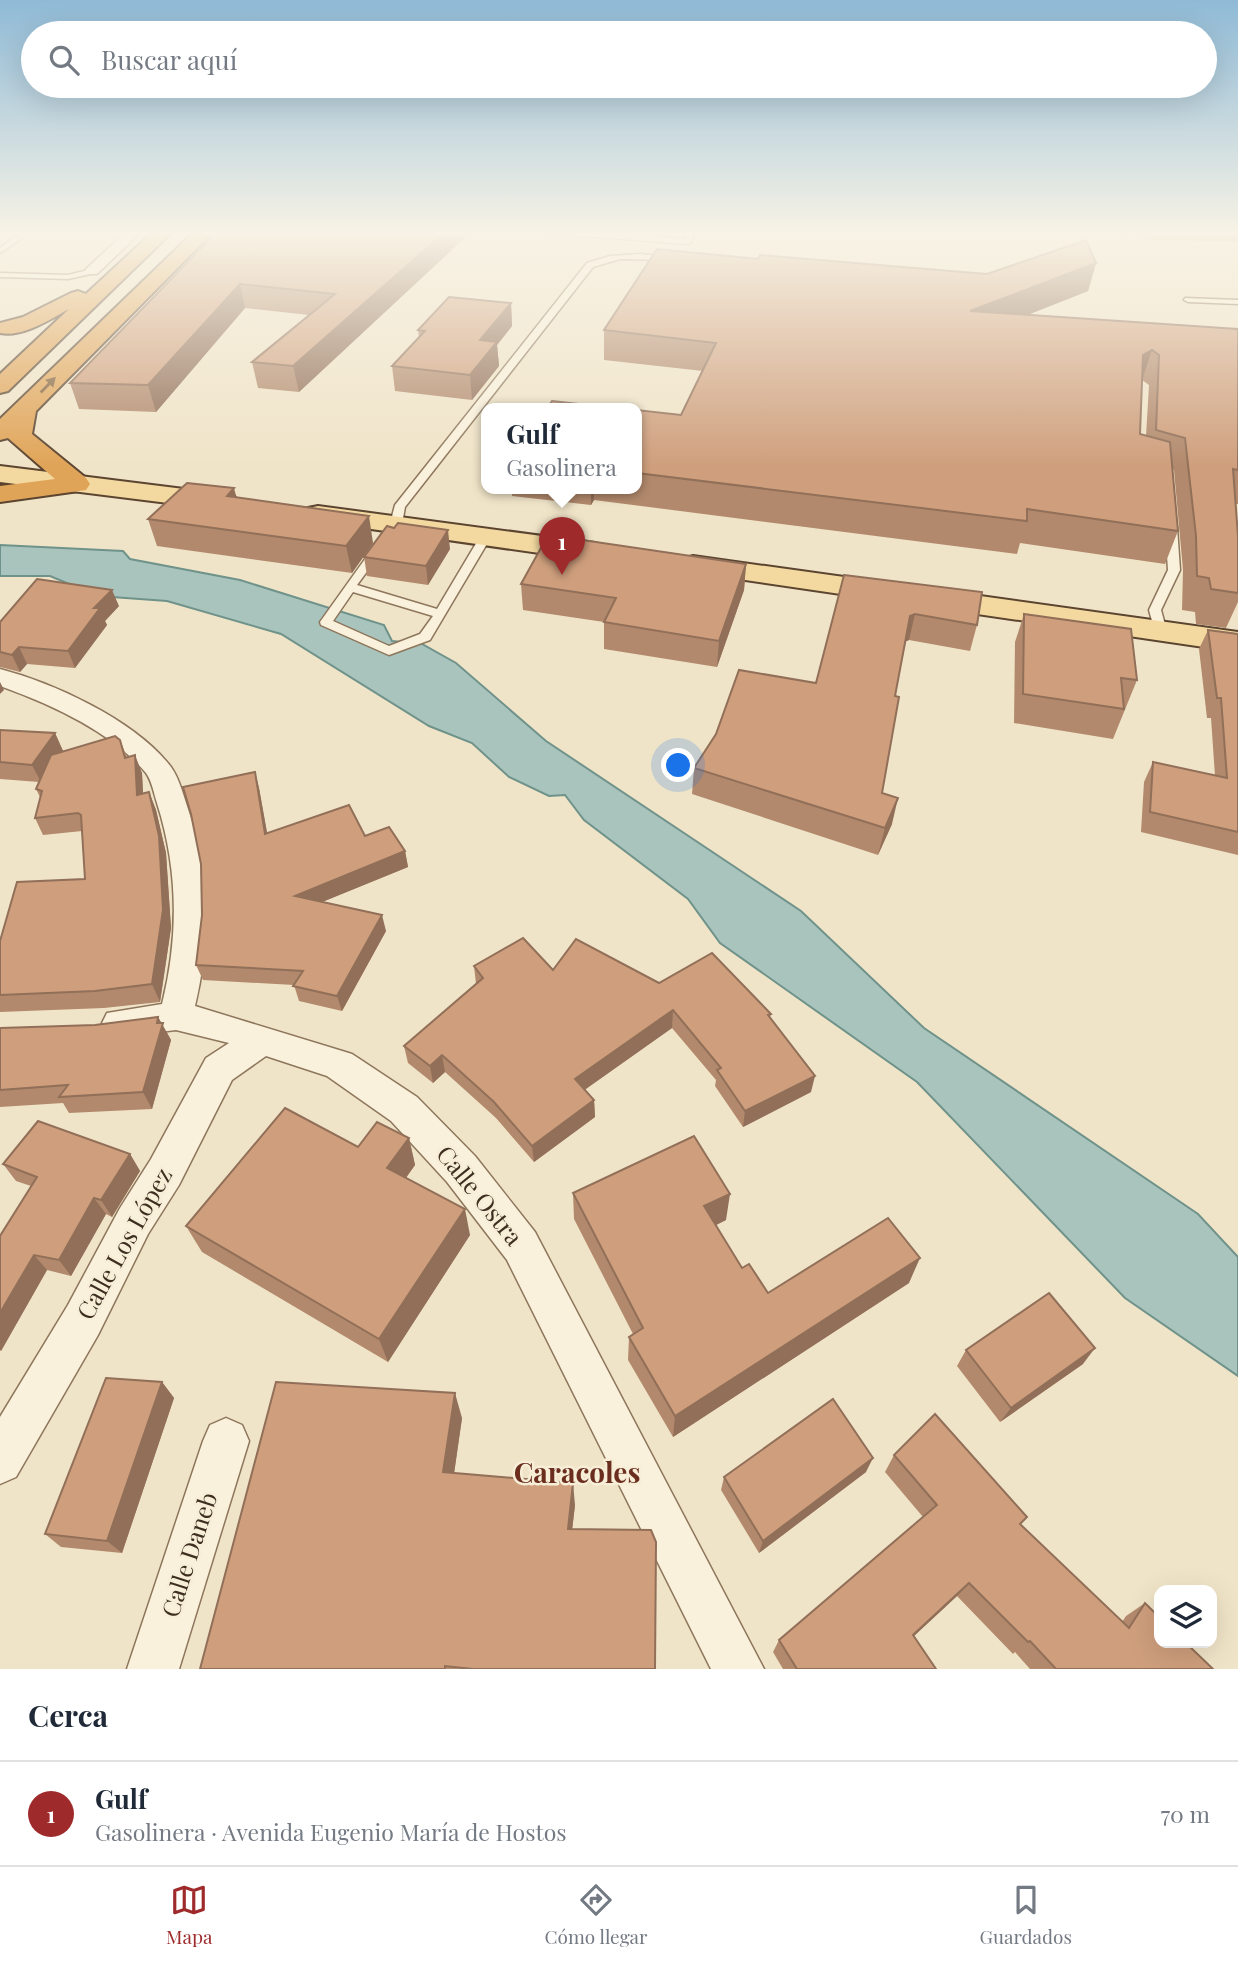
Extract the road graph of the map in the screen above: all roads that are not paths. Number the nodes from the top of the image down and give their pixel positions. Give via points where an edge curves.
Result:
1 (55, 310) edge
2 (81, 310) edge
3 (555, 310) edge
4 (125, 311) edge
5 (3, 328) edge
6 (0, 386) edge
7 (481, 403) edge
8 (481, 403) edge
9 (24, 410) junction
10 (0, 433) edge
11 (0, 474) edge
12 (77, 484) junction
13 (0, 494) edge
14 (250, 506) edge
15 (290, 511) edge
16 (1170, 520) edge
17 (397, 524) junction
18 (485, 537) junction
19 (618, 555) edge
20 (672, 562) edge
21 (350, 587) junction
22 (440, 614) junction
23 (1161, 632) junction
24 (1238, 642) edge
25 (0, 677) edge
26 (176, 1016) junction
27 (78, 1026) edge
28 (262, 1040) junction
29 (226, 1441) dead end
30 (0, 1461) edge
31 (153, 1669) edge
32 (738, 1669) edge

1 - 5 highway
2 - 6 highway
3 - 7 lane
9 -> 4 highway
8 - 17 lane via 399,507
9 - 10 highway
9 - 12 highway via 19,436
11 - 12 main road
12 - 13 highway
12 - 14 main road
15 - 17 main road
16 - 23 lane via 1174,570 1154,610
17 - 18 main road
17 - 21 lane
18 - 19 main road
18 - 22 lane
20 - 23 main road
21 - 22 lane
21 - 22 lane via 326,622 389,652 425,637
23 - 24 main road
25 - 26 street via 40,691 107,728 158,769 181,826 192,912
26 - 27 street, Calle Ostra
26 - 28 street, Calle Ostra
28 - 30 street, Calle Los López via 219,1069
28 - 32 street, Calle Ostra via 339,1065 404,1109 461,1169 521,1246
29 - 31 street, Calle Daneb

